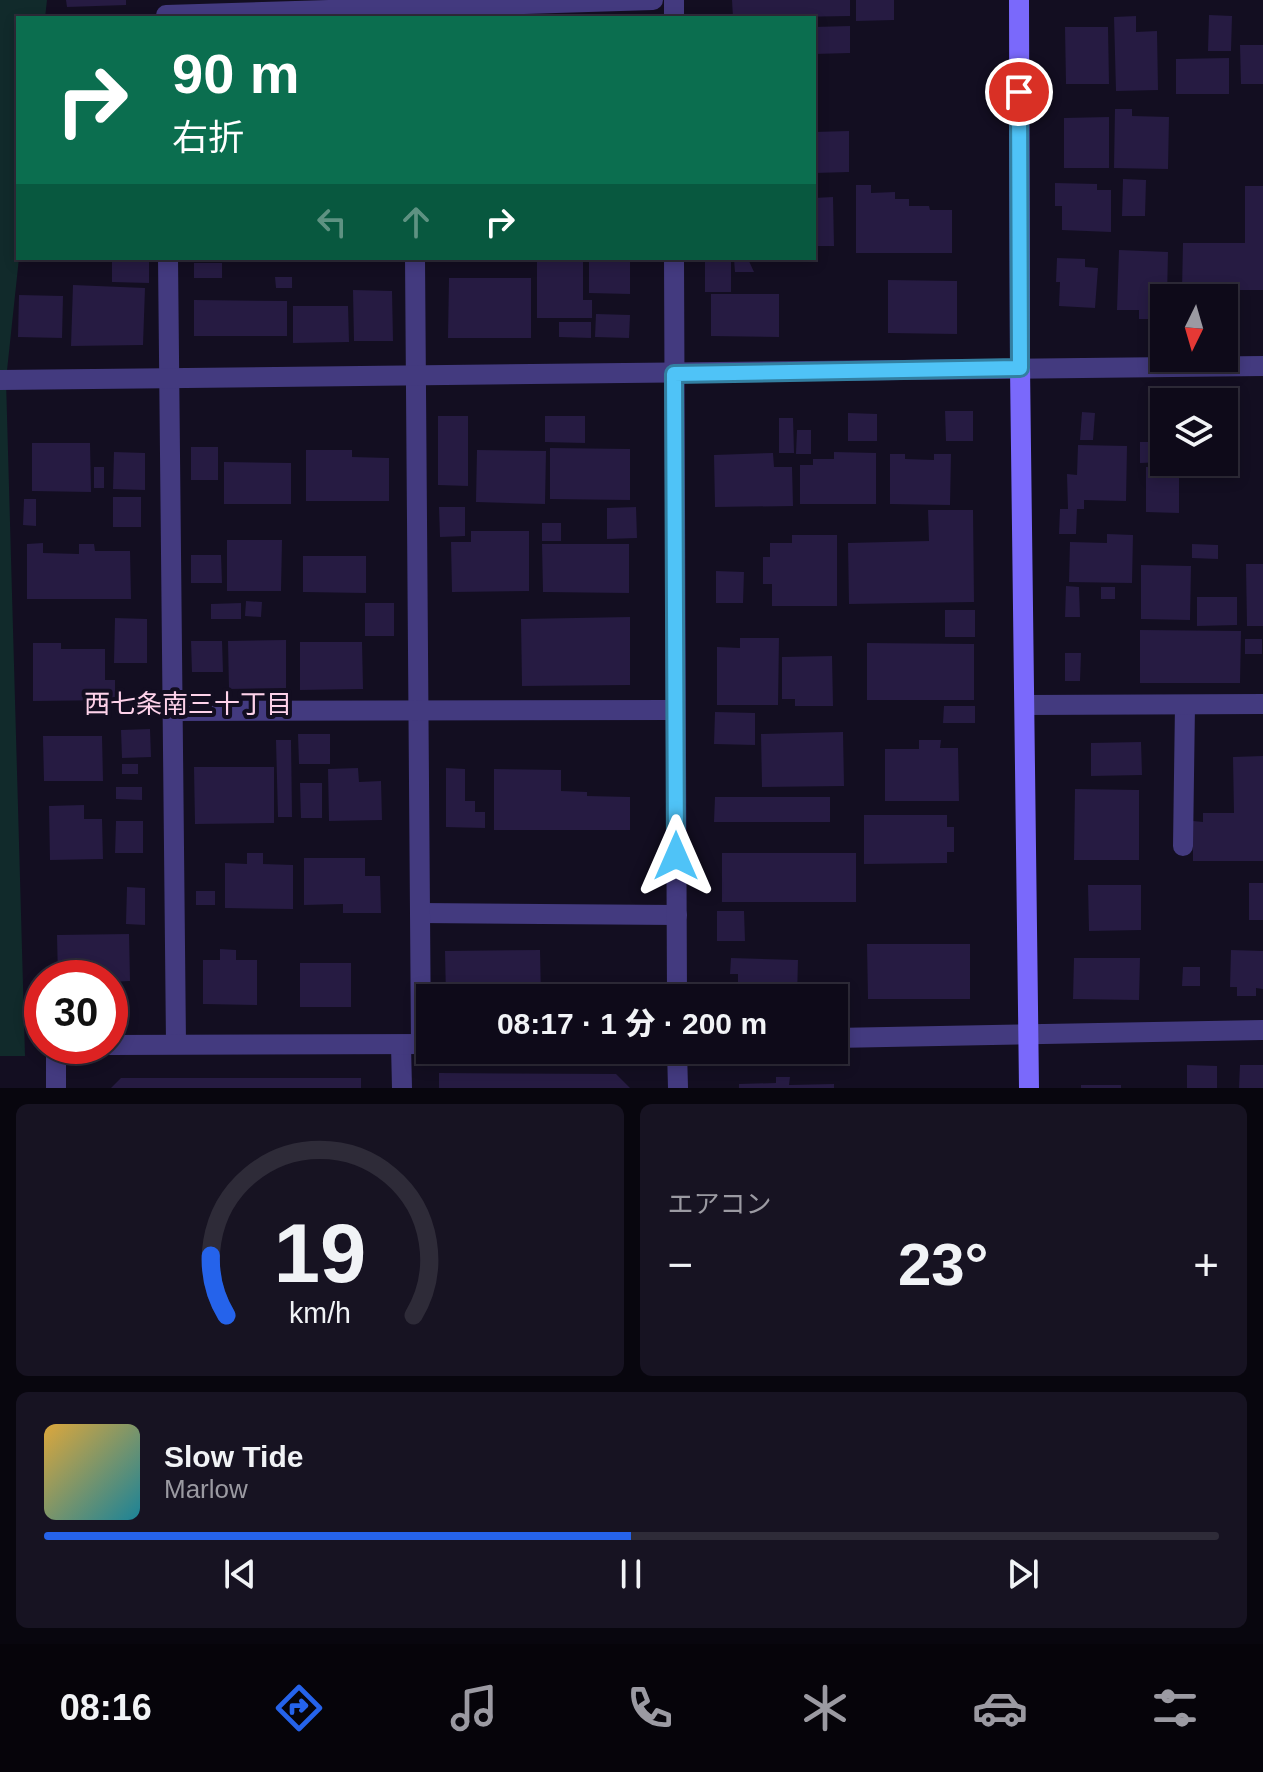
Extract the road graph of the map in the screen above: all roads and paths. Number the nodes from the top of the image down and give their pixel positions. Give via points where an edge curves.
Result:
1 (653, 0) edge
2 (1019, 0) edge
3 (412, 9) edge
4 (166, 11) edge
5 (168, 260) edge
6 (415, 260) edge
7 (674, 260) edge
8 (1263, 366) edge
9 (1020, 368) junction
10 (674, 374) junction
11 (417, 376) junction
12 (169, 379) junction
13 (0, 380) edge
14 (1263, 704) edge
15 (1026, 705) junction
16 (1185, 705) junction
17 (675, 710) junction
18 (172, 711) junction
19 (419, 712) junction
20 (1183, 846) dead end
21 (420, 913) junction
22 (677, 915) junction
23 (418, 984) edge
24 (677, 984) edge
25 (1263, 1030) edge
26 (1029, 1033) junction
27 (848, 1038) edge
28 (176, 1044) junction
29 (128, 1045) edge
30 (416, 1045) edge
31 (416, 1048) edge
32 (56, 1064) edge
33 (677, 1064) edge
34 (56, 1088) edge
35 (402, 1088) edge
36 (678, 1088) edge
37 (1029, 1088) edge

1 - 3 street
2 - 9 street
3 - 4 street
5 - 12 street
6 - 11 street
7 - 10 street
8 - 9 street
9 - 10 street
9 - 15 street
10 - 11 street
10 - 17 street
11 - 12 street
11 - 19 street
12 - 13 street
12 - 18 street
14 - 16 street
15 - 16 street
15 - 26 street
16 - 20 street
17 - 19 street
17 - 22 street
18 - 19 street
18 - 28 street
19 - 21 street
21 - 22 street
21 - 23 street
22 - 24 street
25 - 26 street
26 - 27 street
26 - 37 street
28 - 29 street
28 - 30 street
31 - 35 street
32 - 34 street
33 - 36 street

